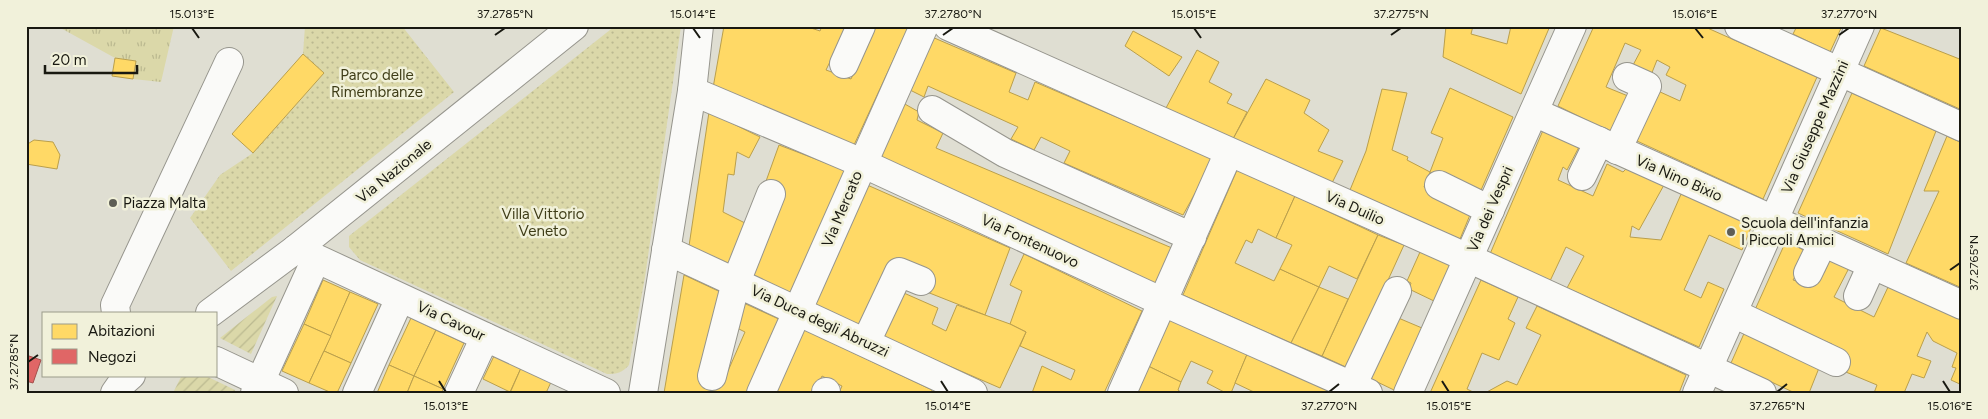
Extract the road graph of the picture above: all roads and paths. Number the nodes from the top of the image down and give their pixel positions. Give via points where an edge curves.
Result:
1 (574, 26) edge
2 (699, 26) edge
3 (861, 26) edge
4 (924, 26) edge
5 (948, 26) edge
6 (1572, 26) edge
7 (1739, 26) edge
8 (1860, 26) edge
9 (229, 62) dead end
10 (844, 64) dead end
11 (1840, 72) junction
12 (1627, 77) dead end
13 (692, 91) junction
14 (932, 110) dead end
15 (1534, 112) junction
16 (1962, 127) edge
17 (1608, 146) junction
18 (1229, 152) junction
19 (862, 163) junction
20 (1582, 176) dead end
21 (1439, 185) dead end
22 (771, 194) dead end
23 (1490, 210) junction
24 (1774, 221) junction
25 (1192, 237) junction
26 (1823, 242) junction
27 (666, 250) junction
28 (306, 254) junction
29 (1468, 258) junction
30 (1872, 264) junction
31 (1808, 273) dead end
32 (921, 281) dead end
33 (736, 282) junction
34 (1397, 291) dead end
35 (1858, 296) dead end
36 (400, 298) junction
37 (1163, 302) junction
38 (1962, 305) edge
39 (798, 310) junction
40 (116, 312) edge
41 (212, 312) edge
42 (1733, 312) junction
43 (485, 337) junction
44 (866, 342) junction
45 (218, 362) edge
46 (1836, 362) dead end
47 (1708, 368) junction
48 (712, 376) dead end
49 (565, 384) edge
50 (257, 387) edge
51 (1360, 389) edge
52 (284, 393) edge
53 (357, 393) edge
54 (459, 393) edge
55 (606, 393) edge
56 (643, 393) edge
57 (761, 393) edge
58 (974, 393) edge
59 (1122, 393) edge
60 (1408, 393) edge
61 (1698, 393) edge
62 (1762, 393) edge

1 - 28 street, Via Nazionale
2 - 13 street
3 - 10 street
4 - 19 street, Via Mercato
5 - 18 street, Via Duilio
6 - 15 street, Via dei Vespri
7 - 11 street
8 - 11 street, Via Giuseppe Mazzini
9 - 40 street via 115,305
11 - 16 street
11 - 24 street, Via Giuseppe Mazzini
12 - 17 street via 1647,86
13 - 19 street, Via Fontenuovo
13 - 27 street
14 - 25 street via 1005,153
15 - 17 street, Via Nino Bixio
15 - 23 street, Via dei Vespri
17 - 20 street
17 - 24 street, Via Nino Bixio
18 - 25 street
18 - 29 street, Via Duilio
19 - 37 street, Via Fontenuovo
19 - 39 street, Via Mercato
21 - 23 street
22 - 33 street
23 - 29 street, Via dei Vespri
24 - 26 street, Via Nino Bixio
24 - 42 street, Via Giuseppe Mazzini
25 - 37 street
26 - 30 street, Via Nino Bixio
26 - 31 street
27 - 33 street, Via Duca degli Abruzzi
27 - 56 street
28 - 36 street, Via Cavour
28 - 41 street, Via Nazionale
28 - 50 street
29 - 47 street, Via Duilio
29 - 60 street, Via dei Vespri
30 - 35 street
30 - 38 street, Via Nino Bixio
32 - 44 street via 899,272
33 - 39 street, Via Duca degli Abruzzi
33 - 48 street
34 - 51 street
36 - 43 street, Via Cavour
36 - 53 street
37 - 51 street, Via Fontenuovo
37 - 59 street
39 - 44 street, Via Duca degli Abruzzi
39 - 57 street, Via Mercato
42 - 46 street
42 - 47 street, Via Giuseppe Mazzini
43 - 49 street, Via Cavour
43 - 54 street
44 - 58 street, Via Duca degli Abruzzi
45 - 50 street
47 - 61 street, Via Giuseppe Mazzini
47 - 62 street, Via Duilio
49 - 55 street, Via Cavour
50 - 52 street

